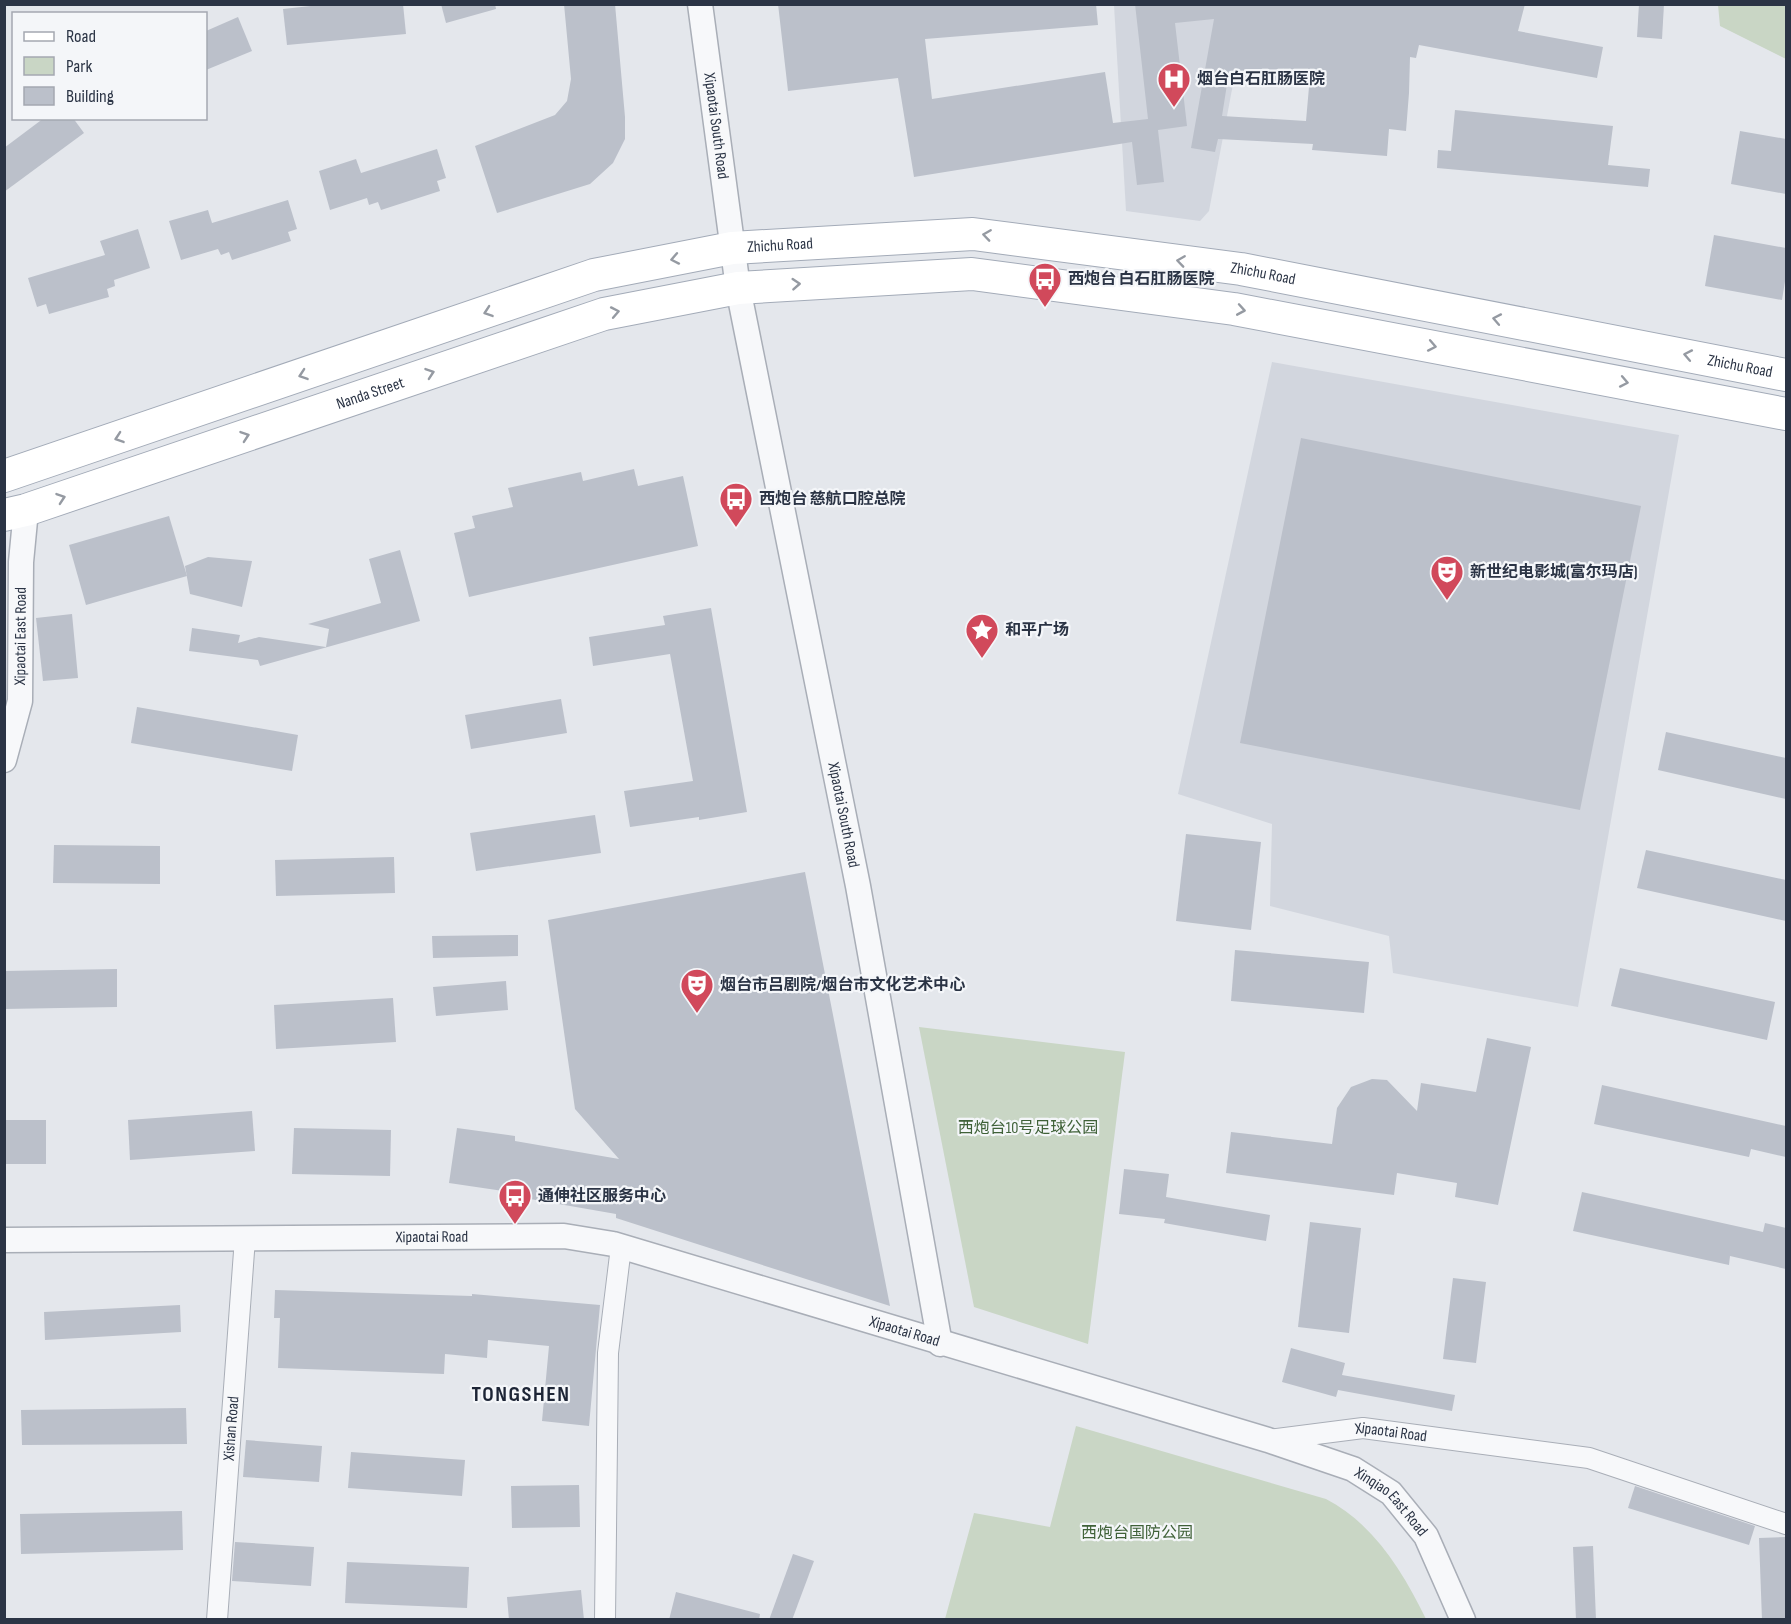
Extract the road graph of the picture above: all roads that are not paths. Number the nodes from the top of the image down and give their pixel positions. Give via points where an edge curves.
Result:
1 (700, 4) edge
2 (732, 248) junction
3 (738, 288) junction
4 (1786, 375) edge
5 (1786, 414) edge
6 (4, 476) edge
7 (15, 512) edge
8 (4, 760) edge
9 (245, 1238) junction
10 (4, 1240) edge
11 (621, 1247) junction
12 (940, 1344) junction
13 (1268, 1440) junction
14 (1786, 1524) edge
15 (218, 1620) edge
16 (605, 1620) edge
17 (1463, 1620) edge

1 - 2 street, Xipaotai South Road
2 - 3 street, Xipaotai South Road
4 -> 2 main road, Zhichu Road via 1241,269 974,234
2 -> 6 main road via 594,275
3 -> 5 main road via 972,274 1234,309
7 -> 3 main road, Nanda Street via 604,314
3 - 12 street, Xipaotai South Road via 858,886
7 - 8 street, Xipaotai East Road via 21,562 20,701
9 - 10 street, Xipaotai Road
9 - 11 street, Xipaotai Road via 564,1236
9 - 15 street, Xishan Road
11 - 12 street, Xipaotai Road
11 - 16 street via 608,1353
12 - 13 street, Xipaotai Road
13 - 14 street, Xipaotai Road via 1362,1428 1589,1458
13 - 17 street, Xinqiao East Road via 1353,1469 1391,1493 1426,1536

